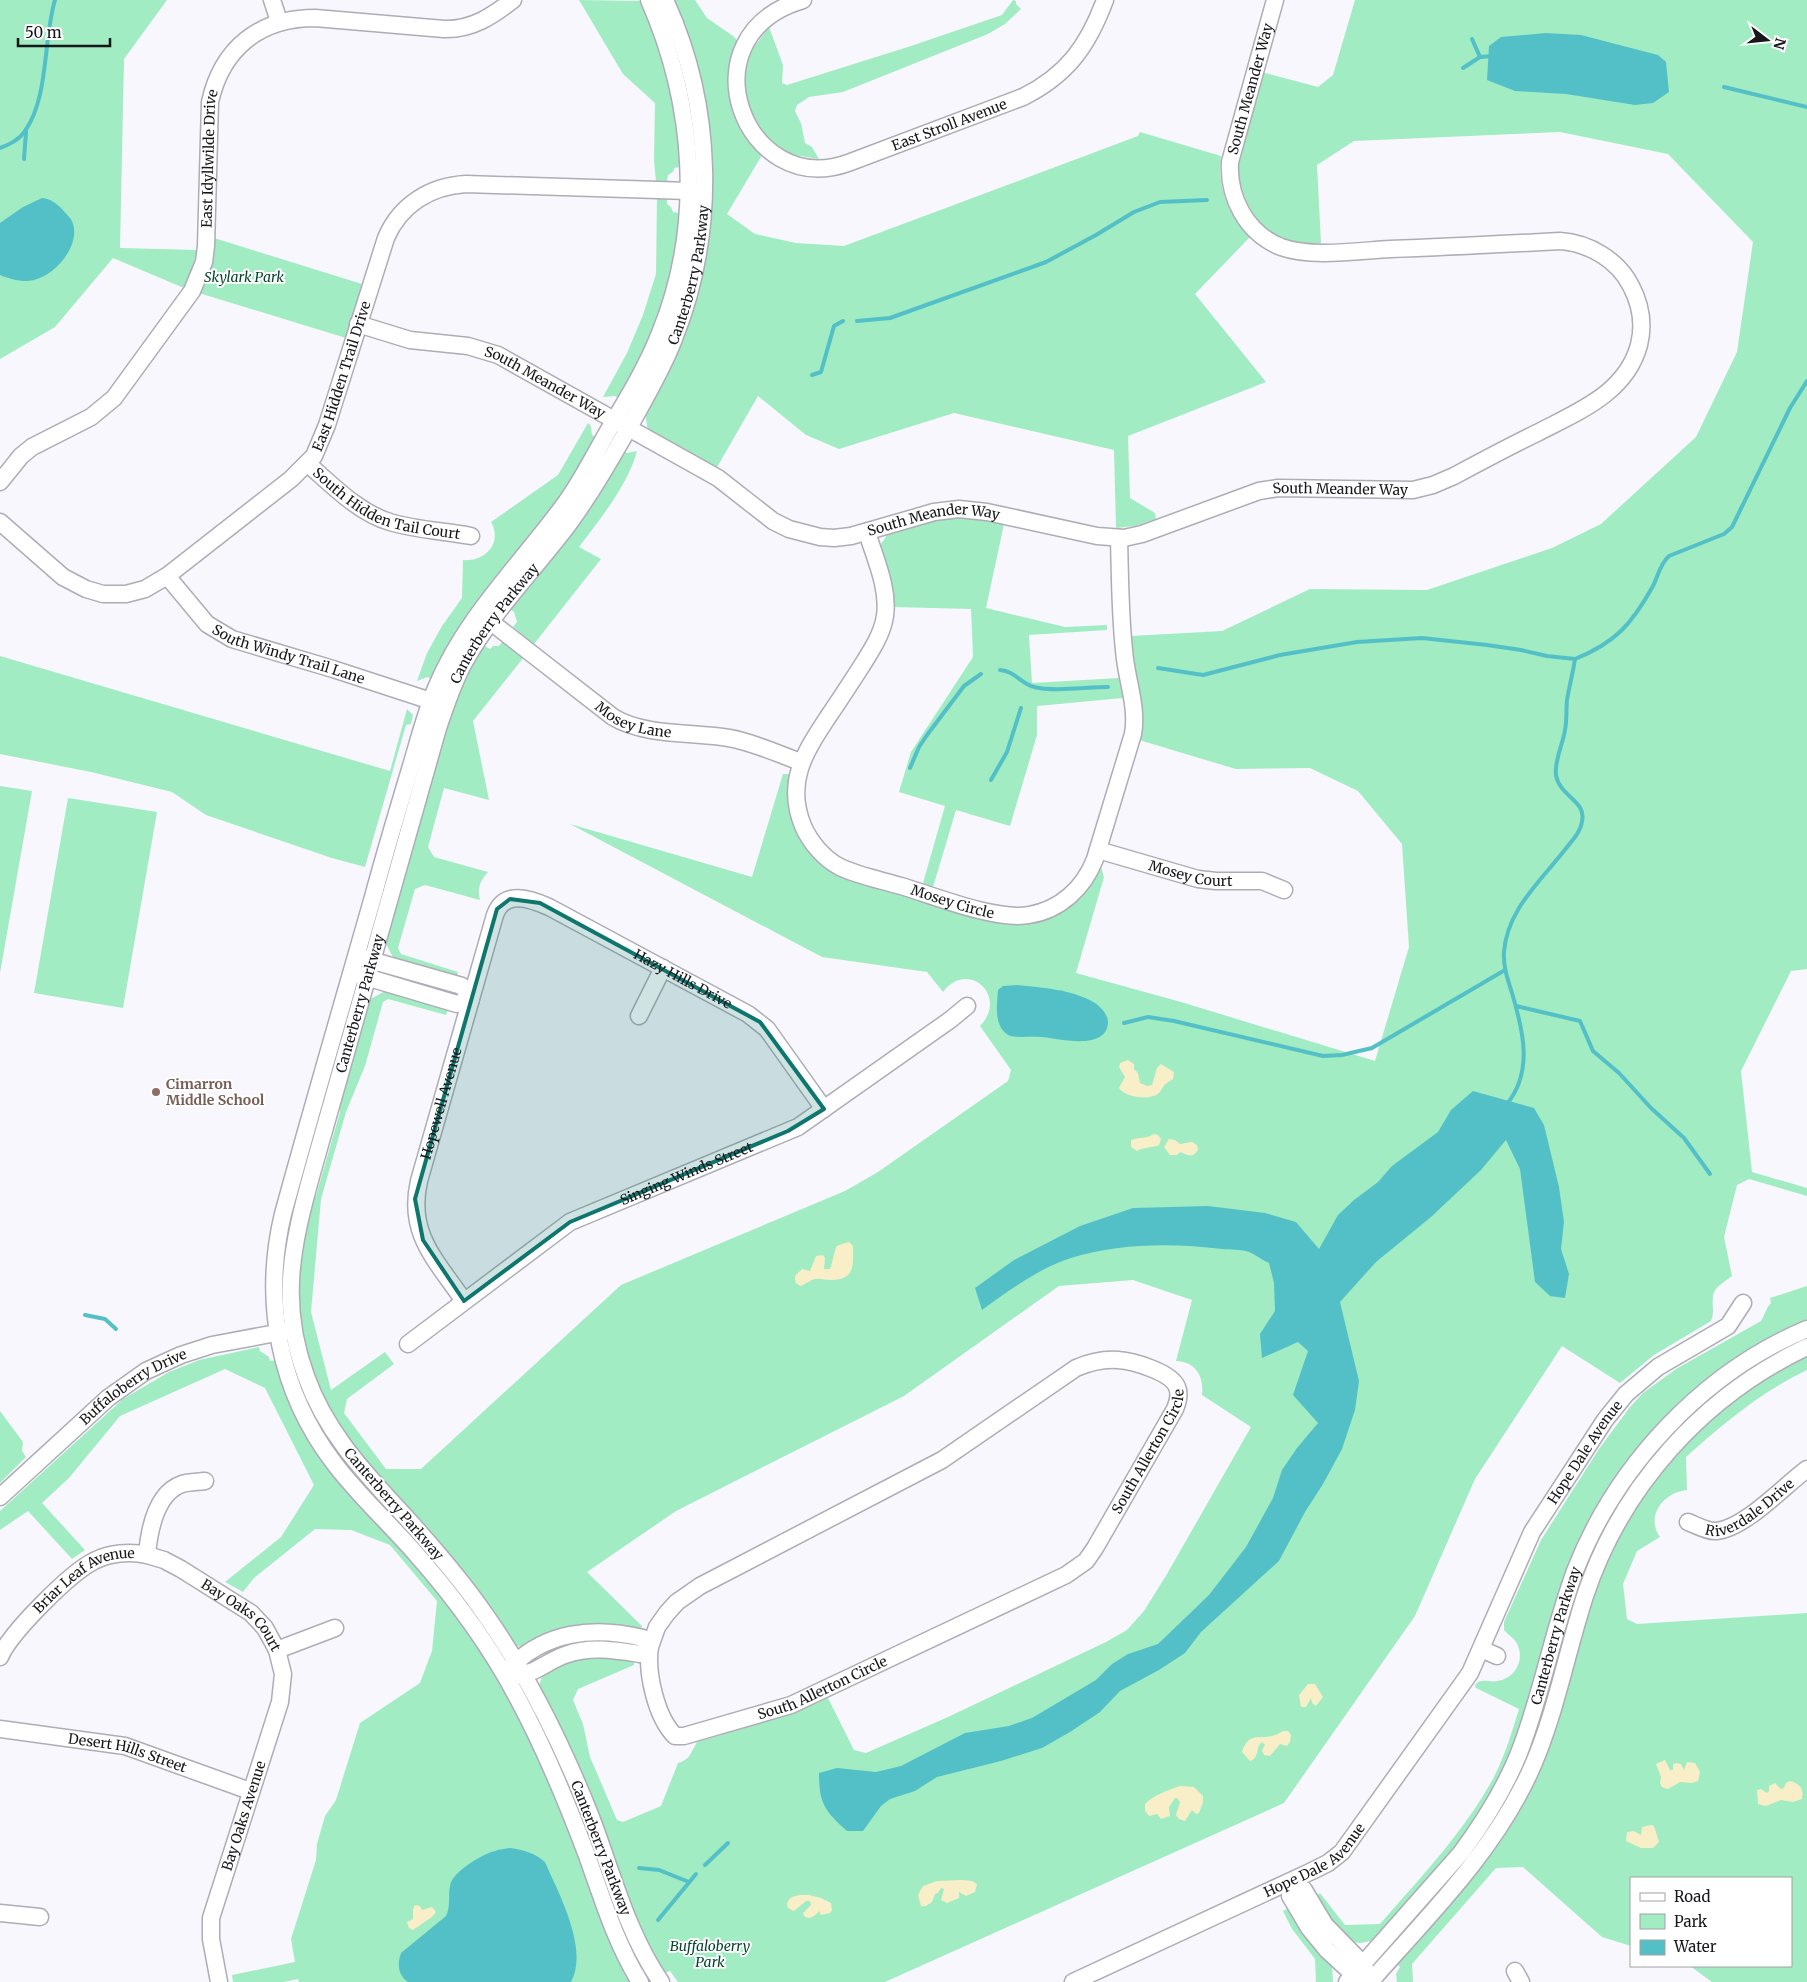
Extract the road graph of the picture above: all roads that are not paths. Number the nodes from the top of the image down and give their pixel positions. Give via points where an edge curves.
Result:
1 (272, 0) edge
2 (514, 0) edge
3 (649, 0) edge
4 (665, 0) edge
5 (803, 0) edge
6 (1105, 0) edge
7 (1274, 0) edge
8 (279, 21) junction
9 (689, 191) junction
10 (358, 324) junction
11 (621, 425) junction
12 (308, 464) junction
13 (0, 482) edge
14 (0, 522) edge
15 (866, 532) junction
16 (471, 536) dead end
17 (1119, 538) junction
18 (167, 576) junction
19 (491, 622) junction
20 (430, 701) junction
21 (801, 762) junction
22 (1098, 850) junction
23 (1284, 890) dead end
24 (502, 895) joint
25 (357, 956) junction
26 (373, 961) junction
27 (663, 968) junction
28 (352, 973) junction
29 (368, 978) junction
30 (471, 999) junction
31 (967, 1006) dead end
32 (639, 1016) dead end
33 (824, 1109) junction
34 (464, 1301) junction
35 (1743, 1303) dead end
36 (1807, 1329) edge
37 (294, 1330) junction
38 (277, 1332) junction
39 (408, 1344) dead end
40 (1807, 1347) edge
41 (1807, 1469) edge
42 (205, 1481) dead end
43 (0, 1497) edge
44 (1688, 1522) dead end
45 (147, 1554) junction
46 (335, 1628) dead end
47 (650, 1647) junction
48 (277, 1650) junction
49 (1481, 1650) junction
50 (1497, 1656) dead end
51 (0, 1657) edge
52 (515, 1671) junction
53 (0, 1729) edge
54 (250, 1791) junction
55 (1292, 1881) junction
56 (0, 1913) edge
57 (40, 1918) dead end
58 (1355, 1974) edge
59 (1371, 1981) edge
60 (219, 1982) edge
61 (640, 1982) edge
62 (661, 1982) edge
63 (1073, 1982) edge

1 - 8 street
2 - 8 street, East Idyllwilde Drive via 487,19 452,30 315,18
3 - 9 street, Canterberry Parkway via 666,42 681,96 688,149
4 - 11 street, Canterberry Parkway via 682,41 696,94 704,151 704,207 697,262 683,316 662,367
5 - 6 street, East Stroll Avenue via 784,6 762,22 748,39 736,74 737,97 744,118 758,140 772,152 798,165 823,168 836,167 1023,97 1057,76 1078,54
7 - 17 street, South Meander Way via 1230,162 1229,178 1234,198 1255,230 1278,246 1310,253 1560,241 1581,245 1614,265 1630,283 1641,314 1638,347 1622,380 1599,399 1433,485 1413,490 1267,489 1142,534
8 - 13 street, East Idyllwilde Drive via 242,44 226,63 215,84 209,109 206,246 204,262 192,291 109,403 91,417 32,448 21,456
9 - 10 street, East Hidden Trail Drive via 466,184 430,192 406,208 388,232
9 - 11 street, Canterberry Parkway via 683,255 671,303
10 - 11 street, South Meander Way via 410,340 476,348 498,355
10 - 12 street, East Hidden Trail Drive via 324,434
11 - 15 street, South Meander Way via 718,478 773,521 789,529 834,538
11 - 19 street, Canterberry Parkway via 576,514
11 - 20 street, Canterberry Parkway via 571,495 474,618 457,644
12 - 16 street, South Hidden Tail Court via 356,504 376,516 396,524
12 - 18 street, East Hidden Trail Drive
14 - 18 street, East Hidden Trail Drive via 63,577 86,589 103,594 132,593
15 - 17 street, South Meander Way via 934,512 959,509
15 - 21 street, Mosey Circle via 884,590 882,630
17 - 22 street, Mosey Circle via 1124,650 1135,722
18 - 20 street, South Windy Trail Lane via 204,621 232,639
19 - 21 street, Mosey Lane via 624,723 738,740
19 - 26 street, Canterberry Parkway via 464,662 448,699
20 - 25 street, Canterberry Parkway
21 - 22 street, Mosey Circle via 796,786 800,817 810,839 829,859 853,872 981,910 1020,916 1052,908 1083,882
22 - 23 street, Mosey Court via 1198,879 1262,881
24 - 27 street, Hazy Hills Drive via 549,907
24 - 30 street, Hopewell Avenue
25 - 26 street
25 - 28 street, Canterberry Parkway
26 - 29 street, Canterberry Parkway
26 - 30 street via 462,986
27 - 32 street
27 - 33 street, Hazy Hills Drive via 764,1025
28 - 29 street
28 - 38 street, Canterberry Parkway via 281,1223 274,1275
29 - 30 street via 457,1004
29 - 37 street, Canterberry Parkway via 296,1232 291,1282
30 - 34 street, Hopewell Avenue via 419,1181 415,1207 426,1247
31 - 33 street, Singing Winds Street
33 - 34 street, Singing Winds Street via 788,1131 570,1222
34 - 39 street, Singing Winds Street
35 - 49 street, Hope Dale Avenue via 1723,1330 1663,1364 1616,1405 1535,1527
36 - 58 street, Canterberry Parkway via 1746,1362 1704,1393 1662,1433 1629,1473 1600,1519 1576,1570 1526,1733 1502,1791 1461,1853
37 - 38 street, Buffaloberry Drive
37 - 52 street, Canterberry Parkway via 306,1377 336,1436 354,1462 452,1570 481,1609
38 - 43 street, Buffaloberry Drive via 212,1345 146,1372 108,1398
38 - 52 street, Canterberry Parkway via 294,1393 322,1446 472,1625
40 - 59 street, Canterberry Parkway via 1764,1370 1719,1402 1674,1444 1636,1493 1613,1532 1590,1582 1543,1738 1517,1796 1472,1867
41 - 44 street, Riverdale Drive via 1752,1514 1729,1527 1712,1531
42 - 45 street, Briar Leaf Avenue via 181,1484 167,1494 156,1514
45 - 48 street, Bay Oaks Court via 181,1569 251,1613 265,1628
45 - 51 street, Briar Leaf Avenue via 108,1556 84,1567 15,1633
46 - 48 street, Bay Oaks Court
47 - 47 street, South Allerton Circle via 649,1673 654,1693 671,1732 675,1736 684,1736 791,1705 1066,1575 1086,1561 1101,1538 1175,1409 1179,1394 1177,1386 1156,1371 1124,1360 1097,1361 1076,1368 942,1460 700,1586 666,1613
47 - 52 street via 640,1654 602,1649 573,1653
48 - 54 street, Bay Oaks Avenue via 282,1666 282,1694
49 - 50 street
49 - 55 street, Hope Dale Avenue via 1470,1673 1346,1848 1328,1863
52 - 61 street, Canterberry Parkway via 616,1934
52 - 62 street, Canterberry Parkway via 566,1755 632,1929
53 - 54 street, Desert Hills Street via 125,1746
54 - 60 street, Bay Oaks Avenue via 211,1918 211,1939
55 - 58 street via 1304,1890
55 - 63 street, Hope Dale Avenue
56 - 57 street
58 - 59 street

